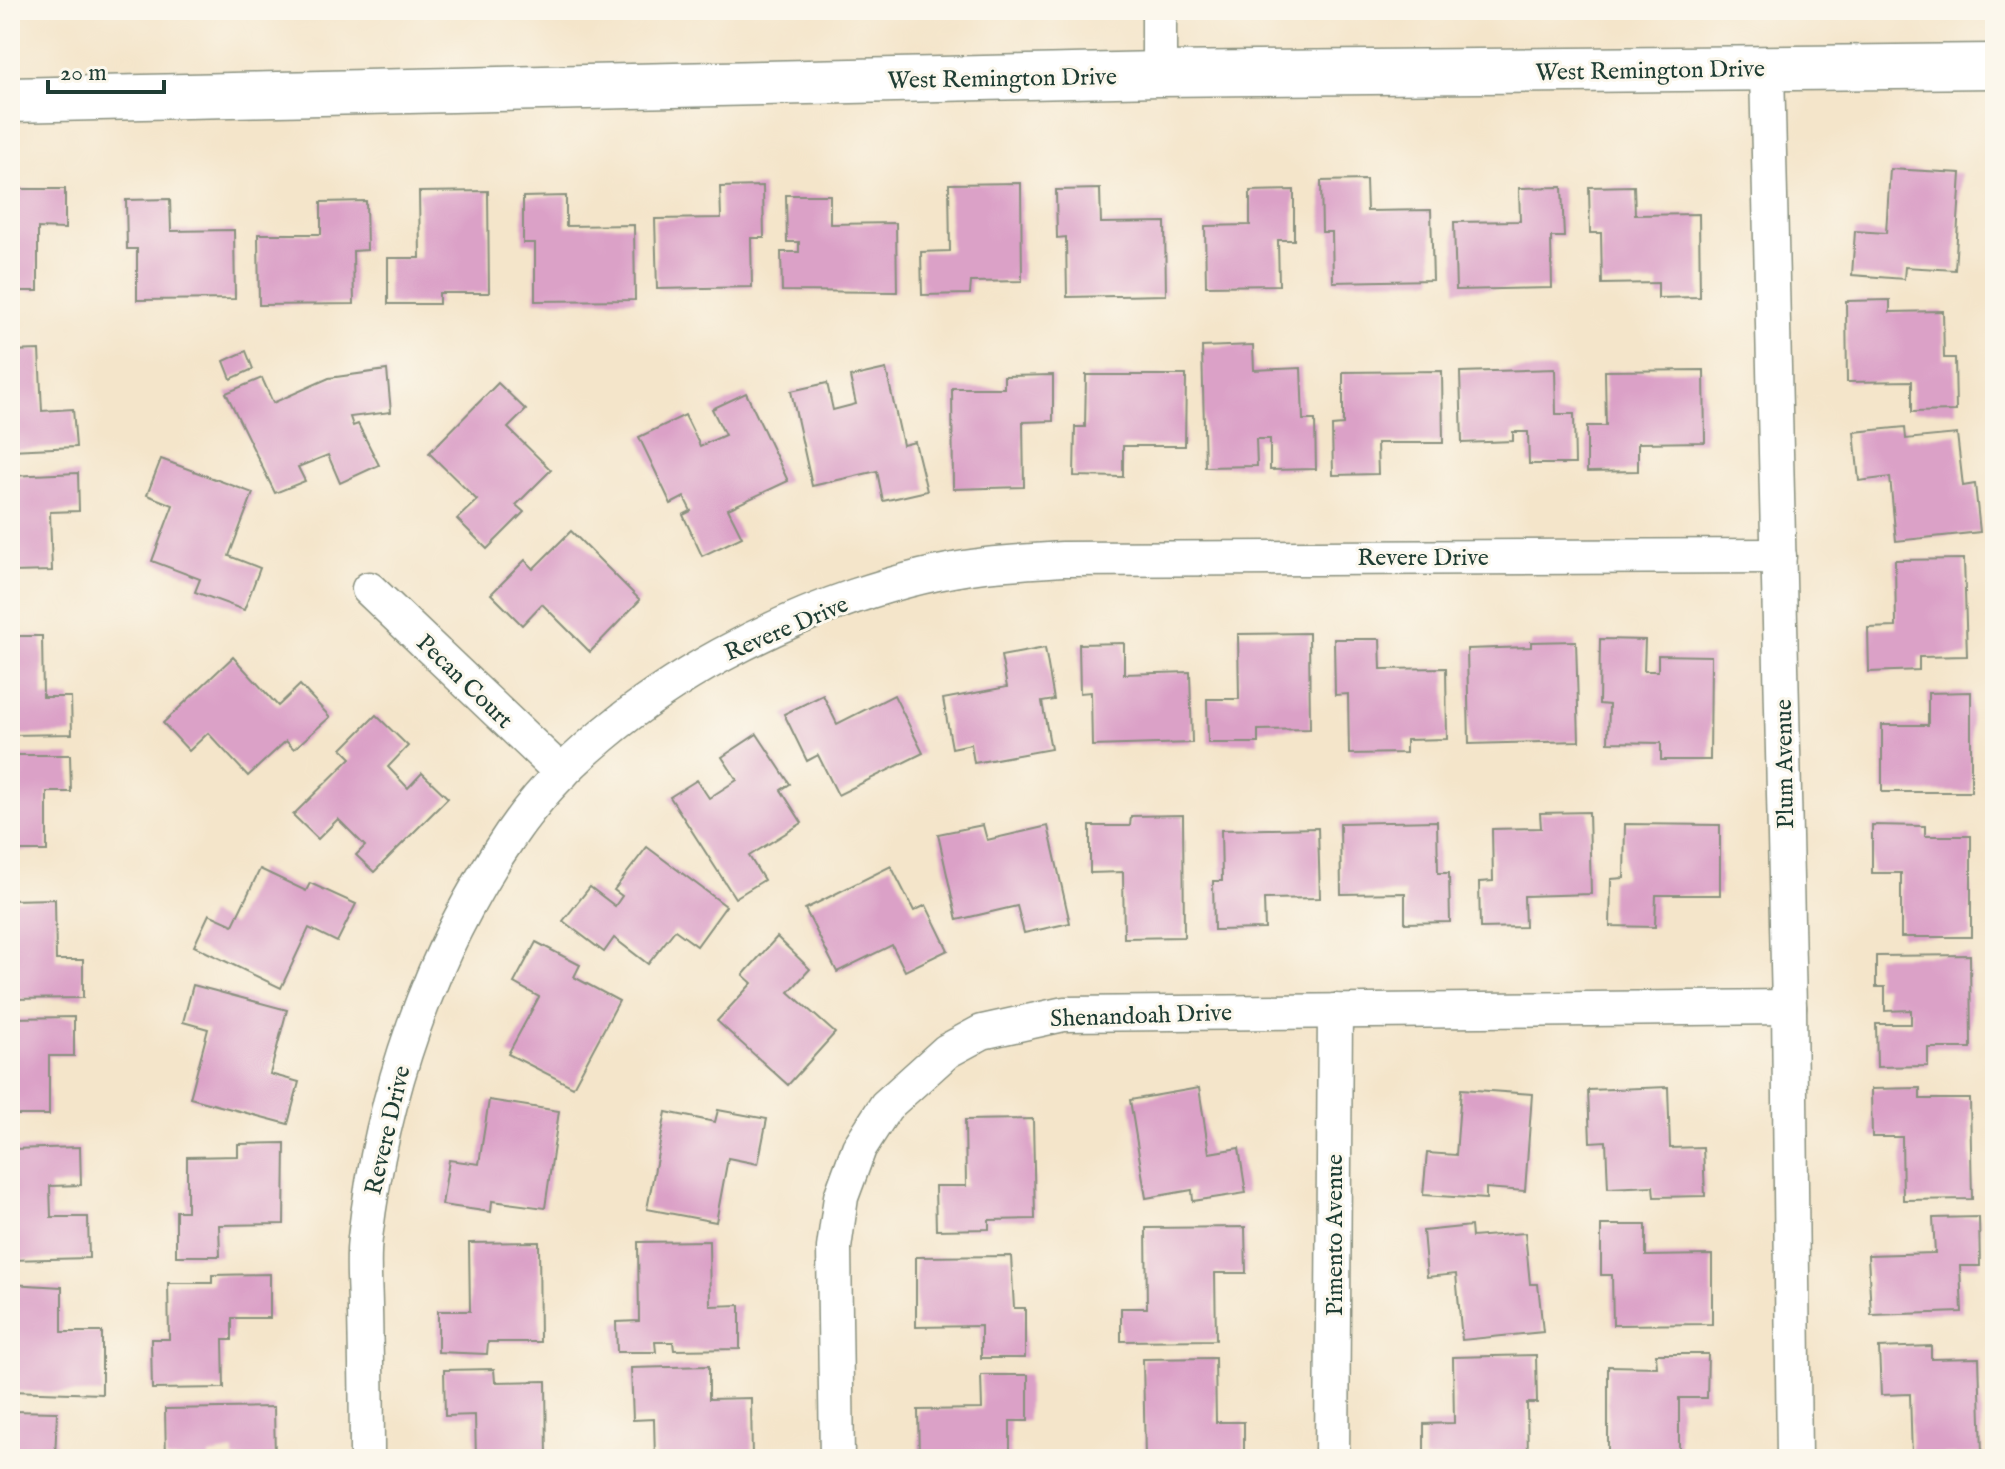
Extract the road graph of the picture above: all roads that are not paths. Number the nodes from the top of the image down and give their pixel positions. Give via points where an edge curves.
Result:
1 (1159, 10) edge
2 (1995, 66) edge
3 (1767, 69) junction
4 (1159, 74) junction
5 (10, 100) edge
6 (1779, 556) junction
7 (369, 589) dead end
8 (562, 773) junction
9 (1789, 1007) junction
10 (1335, 1011) junction
11 (367, 1459) edge
12 (837, 1459) edge
13 (1332, 1459) edge
14 (1794, 1459) edge

1 - 4 street
2 - 3 street, West Remington Drive
3 - 4 street, West Remington Drive
3 - 6 street, Plum Avenue
4 - 5 street, West Remington Drive
6 - 8 street, Revere Drive via 1063,559 983,565 832,605 761,634 662,692
6 - 9 street, Plum Avenue
7 - 8 street, Pecan Court
8 - 11 street, Revere Drive via 512,832 469,903 429,982 399,1070 378,1151 365,1243
9 - 10 street, Shenandoah Drive
9 - 14 street, Plum Avenue
10 - 12 street, Shenandoah Drive via 1064,1014 982,1032 915,1076 886,1106 859,1148 841,1197 834,1248
10 - 13 street, Pimento Avenue

